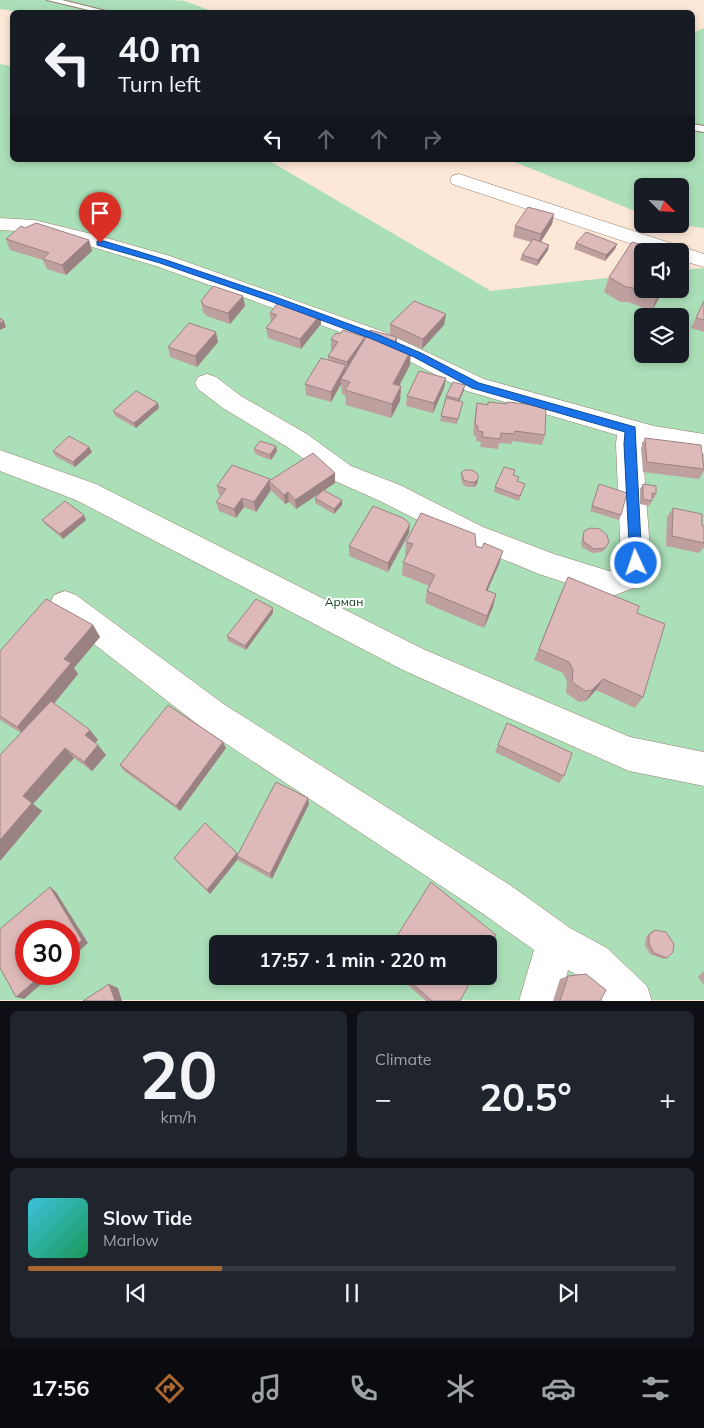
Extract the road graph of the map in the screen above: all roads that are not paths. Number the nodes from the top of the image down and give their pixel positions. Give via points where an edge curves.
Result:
1 (51, 0) edge
2 (97, 10) edge
3 (460, 180) dead end
4 (0, 224) edge
5 (649, 243) edge
6 (689, 257) edge
7 (704, 261) edge
8 (207, 383) dead end
9 (631, 430) junction
10 (704, 444) edge
11 (0, 460) edge
12 (65, 604) dead end
13 (704, 769) edge
14 (556, 942) junction
15 (539, 1000) edge
16 (632, 1000) edge

1 - 2 lane
3 - 5 street
4 - 9 street via 34,226 163,262 376,337 476,385
6 - 7 street
8 - 9 street via 342,473 482,538 550,566 609,584 627,578 636,563 629,444
9 - 10 street
11 - 13 street via 86,492 412,658 512,703 629,754
12 - 14 street via 213,716 496,899
14 - 15 street
14 - 16 street via 593,962

